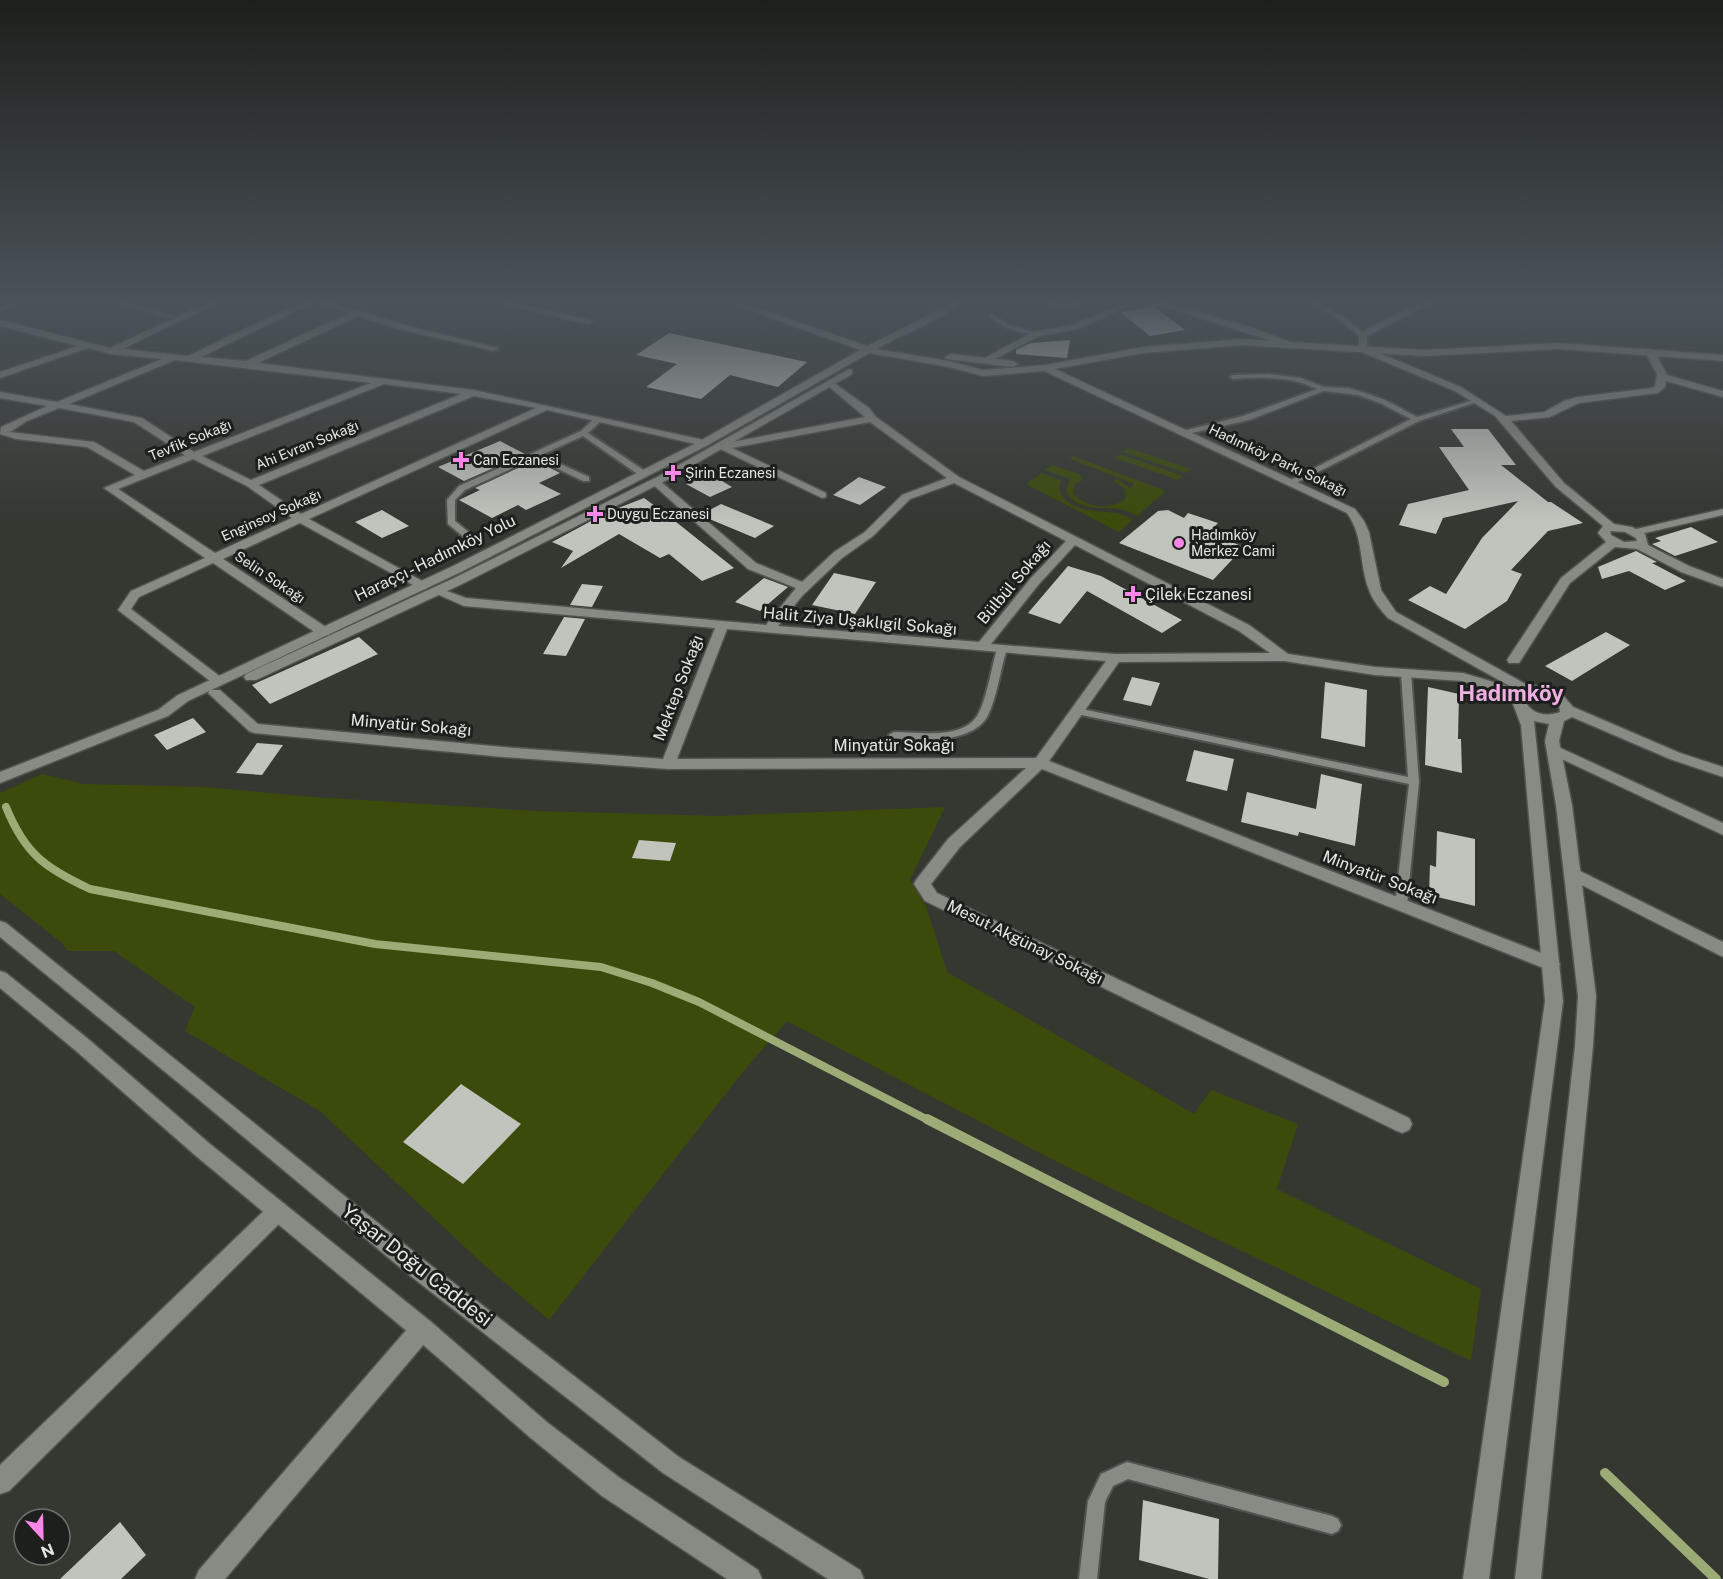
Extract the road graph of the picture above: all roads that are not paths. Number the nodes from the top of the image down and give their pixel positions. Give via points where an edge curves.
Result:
1 (134, 374) edge
2 (324, 374) edge
3 (833, 374) edge
4 (842, 374) edge
5 (1058, 374) edge
6 (1423, 374) edge
7 (1661, 374) edge
8 (1233, 377) dead end
9 (1663, 377) junction
10 (383, 381) junction
11 (830, 382) junction
12 (1323, 389) junction
13 (474, 393) junction
14 (1723, 394) edge
15 (0, 395) edge
16 (1477, 400) junction
17 (58, 405) junction
18 (546, 407) junction
19 (599, 419) junction
20 (872, 419) junction
21 (1416, 419) junction
22 (1504, 419) junction
23 (585, 433) junction
24 (1186, 433) junction
25 (704, 443) junction
26 (721, 447) junction
27 (192, 455) junction
28 (536, 455) junction
29 (642, 473) junction
30 (143, 475) junction
31 (586, 479) dead end
32 (955, 479) junction
33 (655, 482) junction
34 (1292, 483) junction
35 (251, 484) junction
36 (110, 488) joint
37 (822, 495) dead end
38 (1723, 512) edge
39 (299, 518) junction
40 (1611, 527) junction
41 (1636, 532) junction
42 (468, 536) dead end
43 (1074, 539) junction
44 (1613, 542) junction
45 (1639, 545) junction
46 (214, 557) junction
47 (1723, 583) edge
48 (422, 586) junction
49 (804, 587) junction
50 (436, 591) junction
51 (722, 626) junction
52 (768, 630) junction
53 (324, 632) junction
54 (981, 648) junction
55 (1002, 650) junction
56 (1284, 657) junction
57 (1115, 658) junction
58 (1515, 660) dead end
59 (1406, 673) junction
60 (217, 687) junction
61 (1523, 698) junction
62 (1077, 711) junction
63 (1563, 715) junction
64 (894, 735) dead end
65 (1554, 750) junction
66 (1040, 763) junction
67 (668, 764) junction
68 (1723, 772) edge
69 (0, 778) edge
70 (1414, 782) junction
71 (1723, 829) edge
72 (1572, 873) junction
73 (1401, 905) junction
74 (0, 928) edge
75 (1723, 950) edge
76 (1551, 964) junction
77 (0, 978) edge
78 (1402, 1124) dead end
79 (278, 1211) junction
80 (422, 1329) junction
81 (0, 1482) edge
82 (1332, 1525) dead end
83 (208, 1579) edge
84 (749, 1579) edge
85 (851, 1579) edge
86 (1088, 1579) edge
87 (1476, 1579) edge
88 (1528, 1579) edge

1 - 17 street
2 - 10 street
3 - 25 street, Haraççı - Hadımköy Yolu
4 - 11 street
5 - 24 street, Hadımköy Parkı Sokağı
6 - 16 street
7 - 9 street
8 - 12 lane via 1292,377
9 - 14 street
9 - 22 street via 1655,391 1578,400 1546,415
10 - 13 street
10 - 27 street, Tevfik Sokağı
11 - 20 street
11 - 26 street
12 - 21 lane via 1358,391 1388,402
12 - 24 lane via 1246,418
13 - 18 street
13 - 35 street, Ahi Evran Sokağı
15 - 17 street, Halit Ziya Uşaklıgil Sokağı
16 - 21 lane
16 - 22 street
17 - 27 street, Halit Ziya Uşaklıgil Sokağı via 132,418
17 - 30 street via 23,419 5,429 5,434 90,444
18 - 19 street
18 - 39 street, Enginsoy Sokağı
19 - 23 lane
19 - 25 street
20 - 26 street
20 - 32 street
21 - 34 lane
22 - 40 street via 1560,485
23 - 28 lane
23 - 29 lane
24 - 34 street, Hadımköy Parkı Sokağı
25 - 26 street
25 - 29 street, Haraççı - Hadımköy Yolu
26 - 33 street
26 - 37 street
27 - 30 street, Tevfik Sokağı
27 - 35 street, Halit Ziya Uşaklıgil Sokağı
28 - 31 lane
28 - 42 lane via 462,488 451,500 451,522
29 - 48 street, Haraççı - Hadımköy Yolu
30 - 36 street, Tevfik Sokağı
32 - 43 street
32 - 49 street via 906,497 869,534 838,555
33 - 49 street via 752,566
33 - 50 street
34 - 61 street, Hadımköy Parkı Sokağı via 1356,516 1361,523 1372,583 1383,608
35 - 39 street, Halit Ziya Uşaklıgil Sokağı
36 - 46 street, Selin Sokağı
38 - 41 street
39 - 46 street, Enginsoy Sokağı
39 - 48 street, Halit Ziya Uşaklıgil Sokağı
40 - 41 street
40 - 44 street via 1604,533
41 - 45 street via 1644,540
43 - 54 street, Bülbül Sokağı
43 - 56 street via 1244,628
44 - 45 street
44 - 58 street via 1565,581
45 - 47 street
46 - 53 street, Selin Sokağı
46 - 60 street, Enginsoy Sokağı via 135,594 124,610
48 - 50 street, Halit Ziya Uşaklıgil Sokağı
48 - 53 street, Haraççı - Hadımköy Yolu
49 - 52 street
50 - 51 street, Halit Ziya Uşaklıgil Sokağı via 464,602
50 - 60 street
51 - 52 street, Halit Ziya Uşaklıgil Sokağı
51 - 67 street, Mektep Sokağı
52 - 54 street, Halit Ziya Uşaklıgil Sokağı
53 - 60 street, Haraççı - Hadımköy Yolu
54 - 55 street, Halit Ziya Uşaklıgil Sokağı
55 - 57 street, Halit Ziya Uşaklıgil Sokağı
55 - 64 lane via 981,717 962,732
56 - 57 street, Halit Ziya Uşaklıgil Sokağı
56 - 59 street, Halit Ziya Uşaklıgil Sokağı
57 - 62 street, Mesut Akgünay Sokağı
59 - 61 street, Halit Ziya Uşaklıgil Sokağı via 1463,677
59 - 70 lane
60 - 67 street, Minyatür Sokağı via 254,728
60 - 69 street via 163,713
61 - 63 street via 1536,717
61 - 63 street via 1541,690 1556,696 1566,705
61 - 76 street
62 - 66 street, Mesut Akgünay Sokağı
62 - 70 lane
63 - 65 street via 1552,741
63 - 68 street
65 - 71 street
65 - 72 street
66 - 67 street, Minyatür Sokağı
66 - 73 street, Minyatür Sokağı
66 - 78 street, Mesut Akgünay Sokağı via 954,843 922,884 931,897
70 - 73 lane
72 - 75 street
72 - 88 street via 1587,996 1584,1046
73 - 76 street, Minyatür Sokağı
74 - 85 street, Yaşar Doğu Caddesi via 416,1267 671,1465
76 - 87 street via 1553,1011
77 - 79 street
79 - 80 street
79 - 81 street
80 - 83 street
80 - 84 street via 611,1487
82 - 86 lane via 1127,1470 1107,1480 1097,1501

